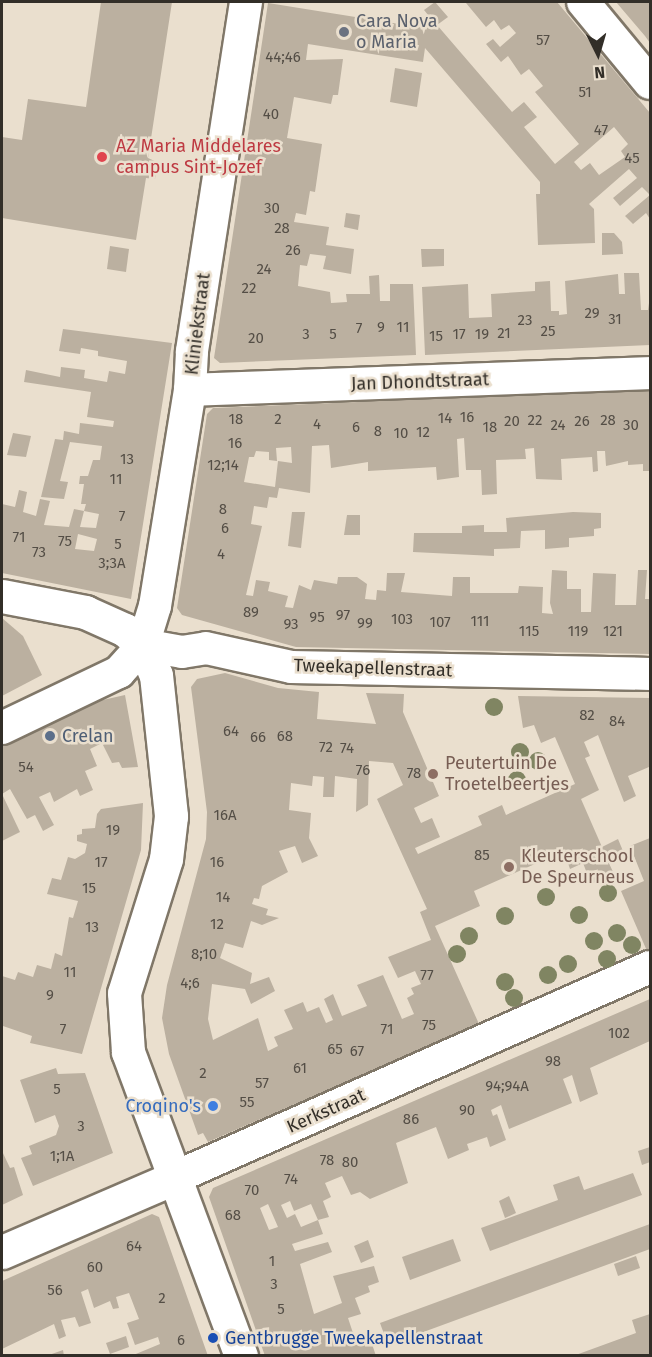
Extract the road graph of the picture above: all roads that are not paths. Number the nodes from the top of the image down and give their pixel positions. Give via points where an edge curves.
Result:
1 (246, 2) edge
2 (583, 2) edge
3 (651, 84) edge
4 (651, 373) edge
5 (190, 390) junction
6 (2, 596) edge
7 (143, 645) junction
8 (651, 675) edge
9 (2, 728) edge
10 (651, 967) edge
11 (176, 1178) junction
12 (2, 1252) edge
13 (241, 1356) edge

1 - 5 street, Kliniekstraat via 192,351
2 - 3 street
4 - 5 street, Jan Dhondtstraat
5 - 7 street, Kliniekstraat via 155,606
6 - 7 street, Tweekapellenstraat via 85,612 125,630
7 - 8 street, Tweekapellenstraat via 182,652 206,648 291,667
7 - 9 street via 119,672
7 - 11 street via 159,691 171,816 166,859 124,993 128,1052
10 - 11 street, Kerkstraat
11 - 12 street, Kerkstraat
11 - 13 street

